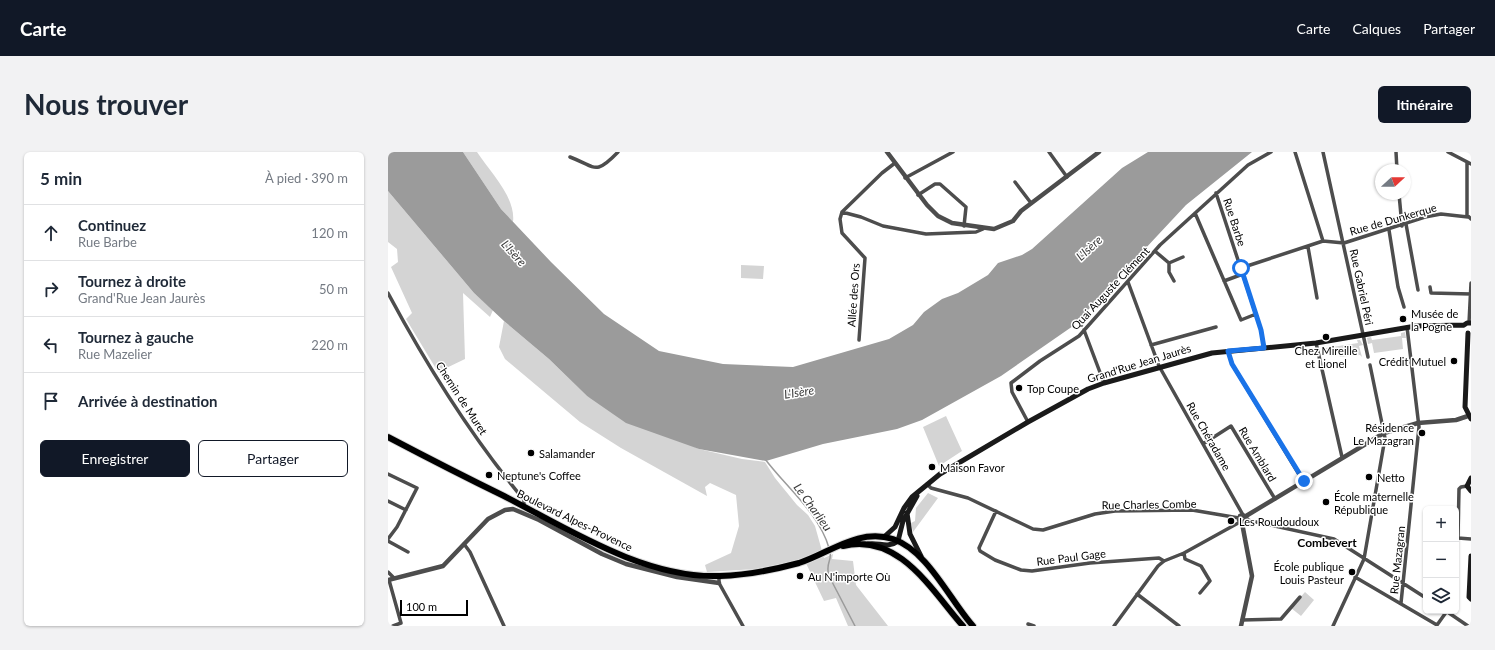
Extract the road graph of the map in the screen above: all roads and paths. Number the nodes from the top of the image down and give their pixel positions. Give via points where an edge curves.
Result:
1 (618, 152) edge
2 (887, 152) edge
3 (953, 152) edge
4 (1049, 152) edge
5 (1099, 152) edge
6 (1271, 152) edge
7 (1295, 152) edge
8 (1323, 152) edge
9 (1396, 152) edge
10 (1448, 152) edge
11 (570, 157) dead end
12 (1467, 162) junction
13 (895, 163) junction
14 (1397, 164) edge
15 (1471, 164) edge
16 (1067, 177) junction
17 (905, 178) junction
18 (1015, 182) dead end
19 (1216, 193) junction
20 (918, 195) junction
21 (1400, 200) edge
22 (1032, 203) junction
23 (842, 212) junction
24 (1195, 213) junction
25 (1469, 218) edge
26 (1404, 225) junction
27 (964, 226) junction
28 (983, 229) junction
29 (1389, 230) junction
30 (1323, 241) junction
31 (1344, 243) junction
32 (1308, 247) junction
33 (1156, 252) junction
34 (1183, 257) dead end
35 (1169, 263) junction
36 (1241, 268) junction
37 (1243, 274) junction
38 (1174, 281) dead end
39 (1224, 281) junction
40 (1128, 282) junction
41 (1471, 282) edge
42 (1430, 287) dead end
43 (1418, 290) dead end
44 (388, 293) edge
45 (1471, 294) edge
46 (1317, 298) dead end
47 (1404, 307) dead end
48 (1256, 314) junction
49 (1468, 324) edge
50 (1216, 327) dead end
51 (1407, 327) junction
52 (1084, 330) junction
53 (1470, 333) edge
54 (1363, 334) junction
55 (859, 340) dead end
56 (1316, 343) junction
57 (1151, 345) junction
58 (1264, 348) junction
59 (1228, 351) junction
60 (1368, 357) dead end
61 (1158, 366) junction
62 (1370, 366) dead end
63 (1469, 377) edge
64 (1104, 383) junction
65 (1470, 418) edge
66 (1028, 422) junction
67 (1418, 423) junction
68 (1384, 433) junction
69 (388, 437) edge
70 (1203, 444) junction
71 (1342, 457) junction
72 (388, 474) edge
73 (1471, 480) edge
74 (1304, 481) junction
75 (927, 484) junction
76 (1467, 486) junction
77 (922, 488) junction
78 (1471, 491) edge
79 (1275, 499) junction
80 (388, 501) edge
81 (524, 507) junction
82 (406, 510) junction
83 (907, 511) junction
84 (996, 512) junction
85 (1243, 519) junction
86 (884, 537) junction
87 (1471, 538) edge
88 (388, 540) edge
89 (898, 541) junction
90 (464, 544) junction
91 (865, 545) junction
92 (834, 548) junction
93 (408, 552) dead end
94 (1184, 554) junction
95 (1471, 556) edge
96 (922, 559) junction
97 (1364, 559) junction
98 (1164, 561) junction
99 (388, 572) edge
100 (1355, 577) junction
101 (390, 580) edge
102 (719, 580) junction
103 (1403, 584) junction
104 (1200, 593) dead end
105 (1137, 594) junction
106 (1423, 596) edge
107 (1300, 597) dead end
108 (1471, 599) edge
109 (1401, 603) junction
110 (1444, 614) edge
111 (1450, 614) edge
112 (1242, 620) junction
113 (1028, 624) dead end
114 (394, 626) edge
115 (504, 626) edge
116 (743, 626) edge
117 (962, 626) edge
118 (973, 626) edge
119 (1034, 626) edge
120 (1114, 626) edge
121 (1179, 626) edge
122 (1241, 626) edge
123 (1333, 626) edge
124 (1468, 626) edge

1 - 11 street via 600,167 590,167
2 - 13 street
3 - 17 street
4 - 16 street
5 - 16 street
6 - 19 street, Quai Auguste Clément via 1248,165
7 - 30 street
8 - 31 street, Rue Gabriel Péri
9 - 14 street
10 - 12 street
12 - 15 street
12 - 25 street
13 - 17 street
13 - 23 street
16 - 22 street
17 - 20 street
18 - 22 street
19 - 24 street, Quai Auguste Clément
19 - 36 street, Rue Barbe
20 - 27 street via 938,216
20 - 27 street via 934,184 942,185 966,207
21 - 26 street
22 - 28 street via 1021,210 1009,224
23 - 28 street via 883,226 926,234 976,232
23 - 55 street, Allée des Ors via 842,233 864,258
24 - 33 street, Quai Auguste Clément
24 - 39 street
25 - 26 street, Rue de Dunkerque via 1441,214
26 - 29 street, Rue de Dunkerque
26 - 43 street
27 - 28 street
29 - 31 street, Rue de Dunkerque
29 - 47 street via 1398,287
30 - 31 street, Rue de Dunkerque
30 - 32 street
31 - 54 street, Rue Gabriel Péri
32 - 36 street
32 - 46 street
33 - 35 street
33 - 40 street, Quai Auguste Clément
34 - 35 street
35 - 38 street via 1169,272
36 - 37 street, Rue Barbe
37 - 39 street
37 - 48 street, Rue Barbe
39 - 48 street via 1241,320
40 - 52 street, Quai Auguste Clément
40 - 57 street, Rue Chéradame
41 - 45 street
42 - 45 street via 1431,293
44 - 81 street, Chemin de Muret via 454,407 524,500
45 - 49 street
48 - 58 street, Rue Barbe
49 - 51 main road, Grand'Rue Jean Jaurès
49 - 53 main road via 1464,330
50 - 57 street
51 - 54 main road, Grand'Rue Jean Jaurès via 1370,336
51 - 67 street, Rue Mazagran
52 - 64 street
52 - 66 street, Quai Auguste Clément via 1011,383 1012,392
53 - 63 main road
54 - 56 main road, Grand'Rue Jean Jaurès
54 - 60 street, Rue Gabriel Péri
56 - 58 main road, Grand'Rue Jean Jaurès
56 - 71 street
57 - 61 street, Rue Chéradame
58 - 59 main road, Grand'Rue Jean Jaurès
59 - 61 main road, Grand'Rue Jean Jaurès
59 - 74 street via 1232,364
61 - 64 main road, Grand'Rue Jean Jaurès
61 - 70 street, Rue Chéradame
62 - 68 street
63 - 65 main road via 1465,407
64 - 66 main road, Grand'Rue Jean Jaurès
65 - 67 street
66 - 75 main road, Grand'Rue Jean Jaurès via 963,459
67 - 68 street
67 - 103 street, Rue Mazagran
68 - 71 street
68 - 97 street
69 - 81 main road, Boulevard Alpes-Provence
70 - 79 street, Rue Amblard via 1231,426
70 - 85 street, Rue Chéradame
71 - 74 street
72 - 82 street via 417,488
73 - 76 main road
74 - 79 street
75 - 77 main road, Grand'Rue Jean Jaurès
75 - 84 street, Rue Charles Combe via 932,488 968,498
76 - 78 main road
76 - 87 street via 1460,489 1458,538
77 - 83 main road
77 - 86 main road via 907,502 893,530
79 - 85 street
80 - 82 street
81 - 102 main road, Boulevard Alpes-Provence via 630,559
82 - 88 street
83 - 89 main road
83 - 96 main road via 910,534
84 - 85 street, Rue Charles Combe via 1033,529 1043,530 1095,514 1115,511 1192,510
84 - 98 street, Rue Paul Gage via 979,548 980,552 1021,570 1043,571 1098,562 1159,558
85 - 94 street
85 - 97 street, Rue Charles Combe via 1334,539
85 - 112 street via 1252,576
86 - 89 main road
86 - 92 main road via 859,537
88 - 93 street
89 - 91 main road via 889,546 874,543
89 - 96 main road
90 - 101 street via 443,566
90 - 102 street via 488,519 504,510 513,509 626,564 677,577
90 - 115 street
91 - 92 main road via 852,544
91 - 117 main road via 887,550 908,562
92 - 102 main road, Boulevard Alpes-Provence via 812,558 769,571
94 - 98 street
94 - 104 street via 1185,559 1201,566 1210,581
95 - 108 main road
96 - 118 main road
97 - 100 street
97 - 103 street, Rue Charles Combe
98 - 105 street via 1148,577
99 - 101 street
100 - 109 street
100 - 123 street
101 - 114 street via 401,623
102 - 116 street
103 - 106 street, Rue Charles Combe
103 - 109 street, Rue Mazagran
105 - 120 street
105 - 121 street
107 - 112 street via 1281,620
109 - 110 street via 1438,625
111 - 124 street
112 - 122 street
113 - 119 street

